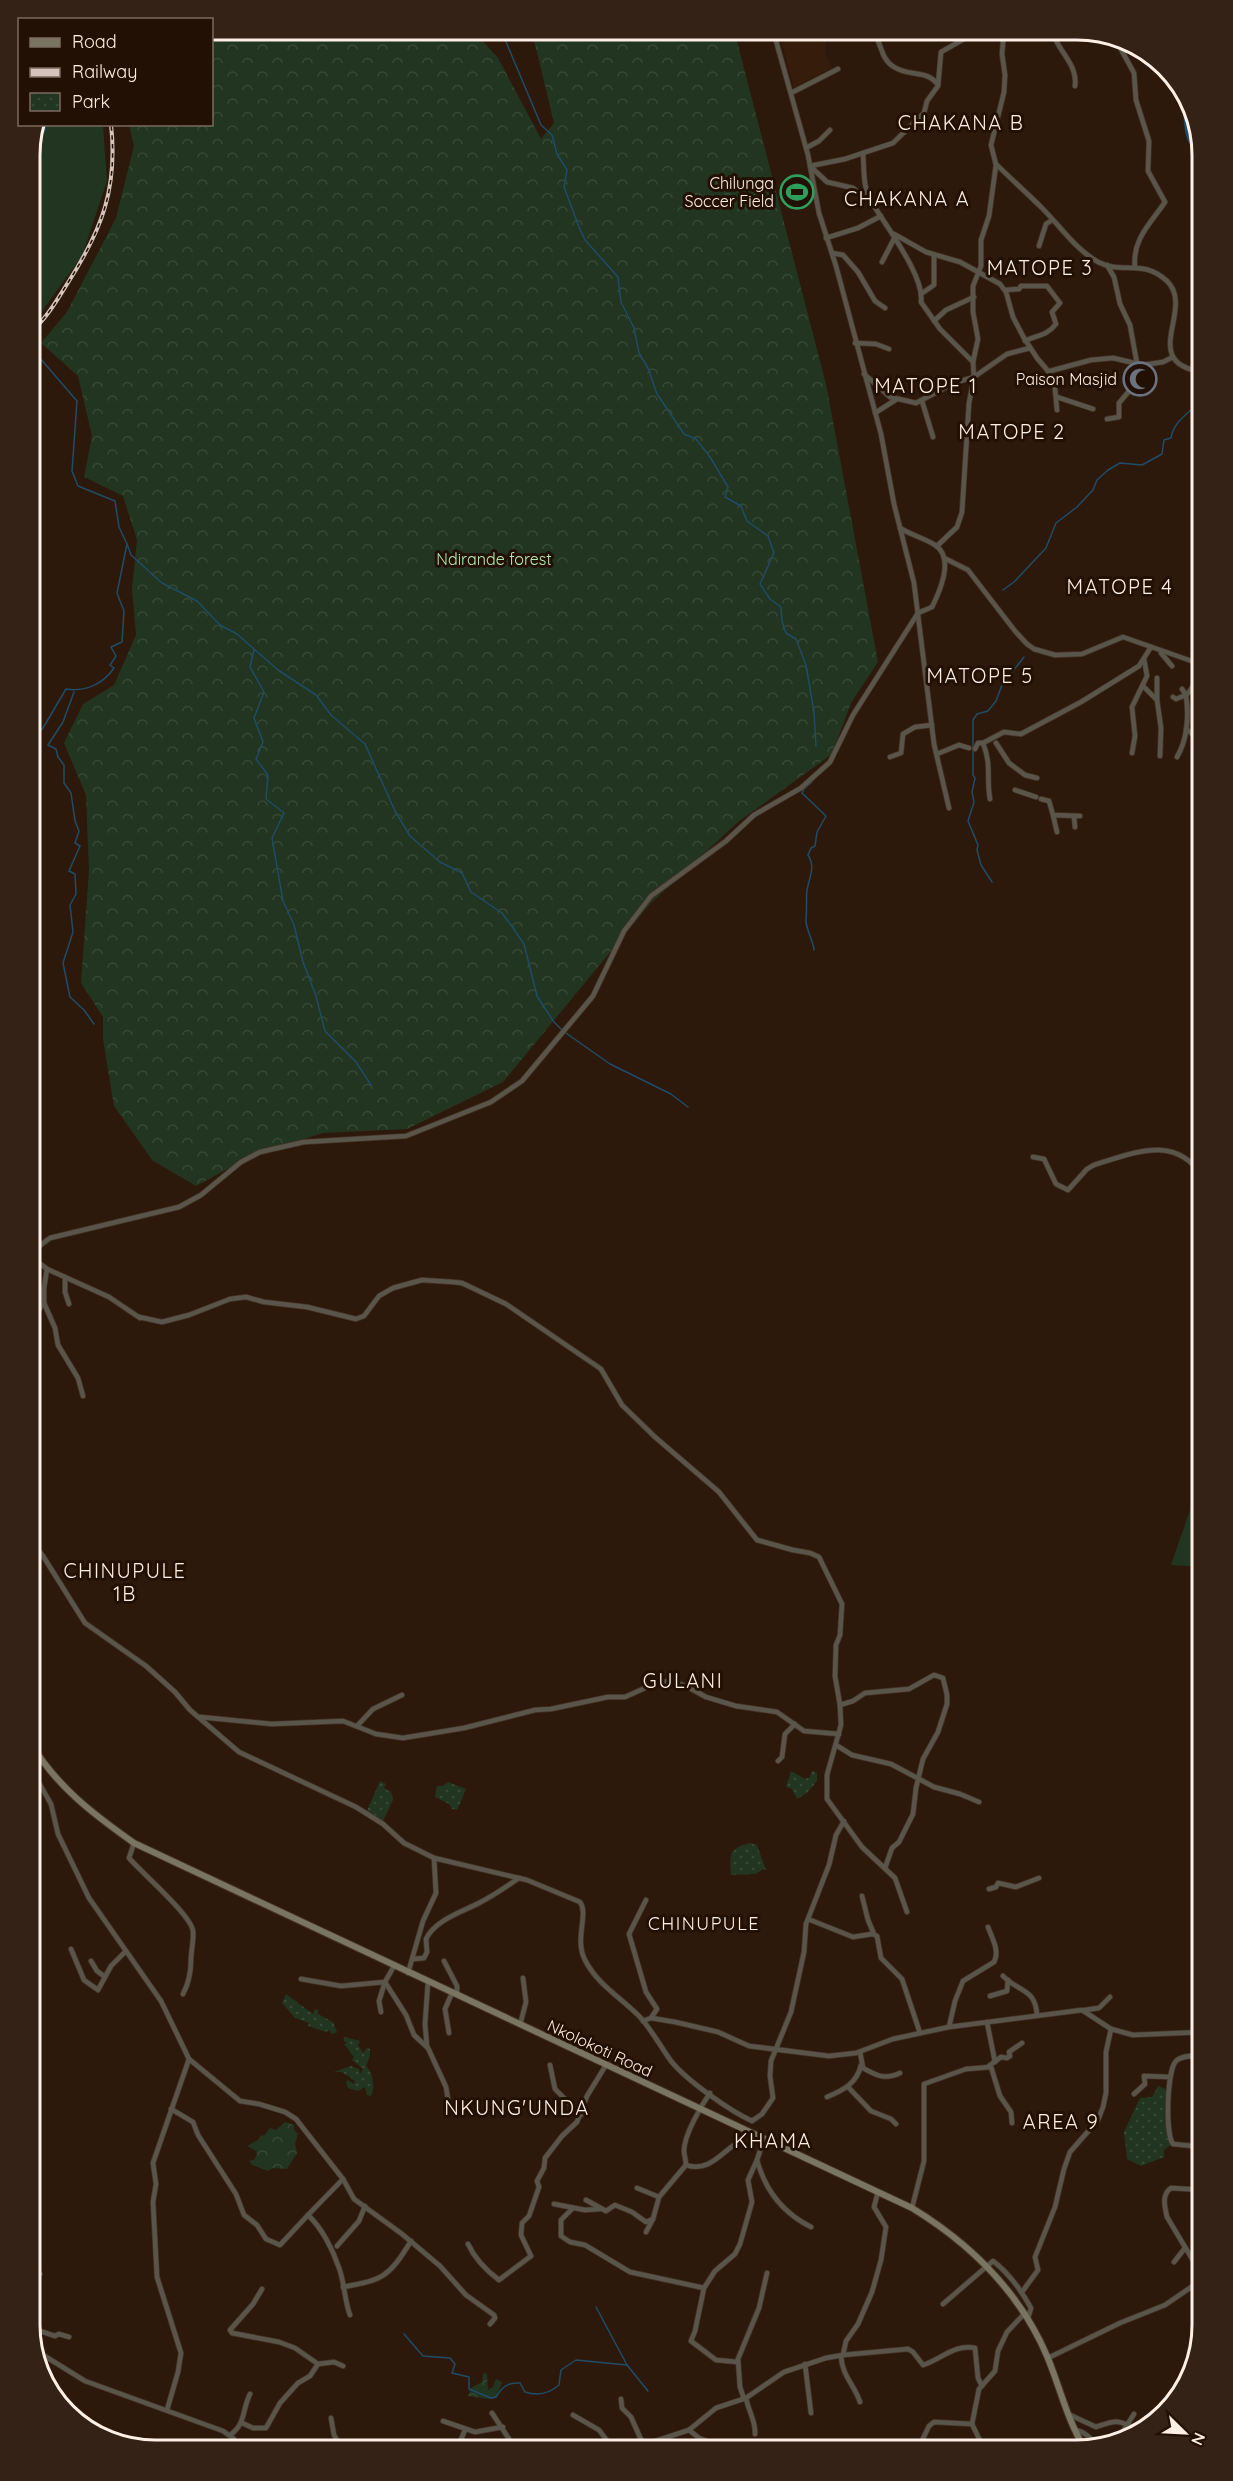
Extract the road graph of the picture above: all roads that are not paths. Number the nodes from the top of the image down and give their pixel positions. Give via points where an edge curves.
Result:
1 (776, 41) edge
2 (880, 41) edge
3 (960, 41) edge
4 (1003, 41) edge
5 (1055, 41) edge
6 (1121, 50) edge
7 (838, 69) dead end
8 (938, 86) junction
9 (1075, 86) dead end
10 (791, 93) junction
11 (830, 130) dead end
12 (806, 147) junction
13 (863, 153) junction
14 (996, 164) junction
15 (810, 166) junction
16 (871, 202) junction
17 (880, 216) junction
18 (1052, 220) junction
19 (894, 236) junction
20 (826, 238) junction
21 (1038, 246) dead end
22 (832, 253) junction
23 (934, 255) junction
24 (882, 262) dead end
25 (1107, 265) junction
26 (1135, 267) junction
27 (979, 272) junction
28 (1005, 290) junction
29 (921, 294) junction
30 (974, 297) junction
31 (885, 308) dead end
32 (934, 321) junction
33 (1025, 341) junction
34 (855, 344) junction
35 (1030, 348) junction
36 (889, 349) dead end
37 (1173, 357) junction
38 (973, 362) junction
39 (1138, 364) junction
40 (1192, 368) edge
41 (1050, 371) junction
42 (864, 374) junction
43 (974, 377) junction
44 (1057, 397) junction
45 (897, 399) junction
46 (922, 401) junction
47 (1093, 409) dead end
48 (1057, 410) dead end
49 (874, 413) junction
50 (1107, 419) dead end
51 (933, 437) dead end
52 (900, 528) junction
53 (937, 546) junction
54 (944, 558) junction
55 (918, 613) junction
56 (1151, 647) junction
57 (1159, 651) junction
58 (1144, 659) junction
59 (1192, 661) edge
60 (1172, 666) dead end
61 (1157, 678) dead end
62 (1143, 686) junction
63 (1182, 688) dead end
64 (1192, 690) edge
65 (1186, 696) junction
66 (1173, 697) dead end
67 (1157, 700) junction
68 (932, 724) junction
69 (1186, 729) junction
70 (1192, 734) edge
71 (983, 743) junction
72 (996, 743) dead end
73 (1132, 753) dead end
74 (937, 754) junction
75 (1160, 756) dead end
76 (890, 757) dead end
77 (1177, 757) dead end
78 (1037, 778) dead end
79 (1015, 790) dead end
80 (990, 799) dead end
81 (949, 808) dead end
82 (1053, 815) junction
83 (1075, 827) dead end
84 (1057, 832) dead end
85 (1033, 1157) dead end
86 (1192, 1165) edge
87 (40, 1246) edge
88 (40, 1263) edge
89 (47, 1269) junction
90 (65, 1277) junction
91 (44, 1303) junction
92 (69, 1304) dead end
93 (40, 1308) edge
94 (83, 1396) dead end
95 (40, 1554) edge
96 (402, 1695) dead end
97 (840, 1705) junction
98 (200, 1717) junction
99 (795, 1724) junction
100 (357, 1726) junction
101 (839, 1734) junction
102 (836, 1745) junction
103 (40, 1755) edge
104 (778, 1761) dead end
105 (918, 1778) junction
106 (40, 1785) edge
107 (980, 1802) dead end
108 (844, 1821) junction
109 (134, 1843) junction
110 (434, 1858) junction
111 (885, 1868) junction
112 (519, 1878) junction
113 (1039, 1878) dead end
114 (989, 1889) dead end
115 (862, 1896) dead end
116 (646, 1900) dead end
117 (907, 1912) dead end
118 (808, 1919) junction
119 (988, 1927) dead end
120 (874, 1934) junction
121 (71, 1948) dead end
122 (125, 1952) junction
123 (413, 1959) junction
124 (91, 1961) dead end
125 (444, 1961) dead end
126 (394, 1966) junction
127 (408, 1973) junction
128 (105, 1977) junction
129 (523, 1978) dead end
130 (301, 1979) dead end
131 (385, 1982) junction
132 (428, 1982) junction
133 (183, 1994) dead end
134 (454, 1994) junction
135 (990, 1996) dead end
136 (1110, 1997) dead end
137 (1082, 2010) junction
138 (381, 2012) dead end
139 (1037, 2016) junction
140 (651, 2018) junction
141 (643, 2021) junction
142 (987, 2022) junction
143 (520, 2025) junction
144 (949, 2027) junction
145 (1111, 2029) junction
146 (449, 2033) dead end
147 (920, 2033) junction
148 (1192, 2033) edge
149 (1022, 2043) dead end
150 (428, 2048) junction
151 (776, 2048) junction
152 (860, 2052) junction
153 (1192, 2057) edge
154 (189, 2059) junction
155 (994, 2062) junction
156 (606, 2065) junction
157 (861, 2065) junction
158 (550, 2066) dead end
159 (988, 2067) junction
160 (900, 2073) dead end
161 (1170, 2077) junction
162 (848, 2087) junction
163 (710, 2093) junction
164 (1134, 2094) dead end
165 (827, 2097) dead end
166 (448, 2099) dead end
167 (171, 2109) junction
168 (699, 2109) junction
169 (739, 2113) junction
170 (581, 2115) junction
171 (1012, 2123) dead end
172 (733, 2124) junction
173 (896, 2124) dead end
174 (764, 2139) junction
175 (740, 2141) dead end
176 (1192, 2146) edge
177 (757, 2160) junction
178 (686, 2165) junction
179 (342, 2179) junction
180 (637, 2188) dead end
181 (1192, 2189) edge
182 (878, 2192) junction
183 (655, 2197) junction
184 (586, 2200) dead end
185 (554, 2204) dead end
186 (365, 2206) junction
187 (573, 2208) junction
188 (912, 2208) junction
189 (600, 2209) junction
190 (308, 2215) junction
191 (653, 2219) junction
192 (810, 2227) dead end
193 (646, 2232) dead end
194 (411, 2241) junction
195 (468, 2244) dead end
196 (337, 2246) dead end
197 (1185, 2248) junction
198 (1192, 2260) edge
199 (1174, 2262) dead end
200 (987, 2265) junction
201 (767, 2273) dead end
202 (1192, 2286) edge
203 (343, 2288) junction
204 (704, 2288) junction
205 (262, 2289) dead end
206 (1022, 2292) junction
207 (943, 2304) dead end
208 (350, 2315) dead end
209 (1026, 2316) junction
210 (490, 2324) dead end
211 (40, 2330) edge
212 (69, 2337) dead end
213 (44, 2356) edge
214 (842, 2356) junction
215 (1048, 2358) junction
216 (738, 2362) junction
217 (318, 2364) junction
218 (805, 2364) junction
219 (343, 2366) dead end
220 (982, 2386) junction
221 (250, 2394) dead end
222 (745, 2398) junction
223 (621, 2399) dead end
224 (860, 2402) dead end
225 (167, 2410) junction
226 (492, 2413) dead end
227 (811, 2413) dead end
228 (1067, 2413) junction
229 (1134, 2414) dead end
230 (573, 2415) dead end
231 (331, 2418) dead end
232 (443, 2421) dead end
233 (242, 2423) junction
234 (972, 2424) junction
235 (1127, 2424) junction
236 (1132, 2426) edge
237 (503, 2427) junction
238 (465, 2430) junction
239 (689, 2430) junction
240 (1075, 2430) junction
241 (1123, 2431) edge
242 (755, 2434) dead end
243 (230, 2435) junction
244 (234, 2440) edge
245 (337, 2440) edge
246 (461, 2440) edge
247 (510, 2440) edge
248 (607, 2440) edge
249 (641, 2440) edge
250 (656, 2440) edge
251 (704, 2440) edge
252 (921, 2440) edge
253 (980, 2440) edge
254 (1080, 2440) edge
255 (1092, 2440) edge

1 - 10 street
2 - 8 street via 892,66 928,75
3 - 8 street via 940,52
4 - 14 street via 1004,92 992,145
5 - 9 street via 1073,68
6 - 26 street via 1134,73 1136,100 1149,141 1148,171 1165,202 1138,241
7 - 10 street
8 - 13 street via 927,100 922,116 893,143
10 - 12 street
11 - 12 street
12 - 15 street
13 - 15 street
13 - 16 street
14 - 18 street
14 - 27 street via 989,216 981,240
15 - 16 street via 827,182 853,188
15 - 20 street
16 - 17 street
17 - 19 street
17 - 20 street via 852,231
18 - 21 street via 1046,224
18 - 25 street via 1076,246
19 - 23 street
19 - 24 street
19 - 29 street
20 - 22 street
22 - 31 street via 843,255 875,301
22 - 34 street
23 - 27 street
23 - 29 street via 933,287
25 - 26 street
25 - 39 street via 1130,325
26 - 37 street via 1146,268 1172,287 1176,305 1170,336
27 - 28 street
27 - 30 street
28 - 33 street
28 - 33 street via 1047,286 1060,303 1052,312 1056,324 1052,330
29 - 32 street via 921,302
30 - 32 street via 946,310
30 - 38 street via 978,339
32 - 38 street
33 - 35 street
34 - 36 street via 876,344
34 - 42 street
35 - 41 street
35 - 43 street via 1007,354
37 - 39 street
37 - 40 street
38 - 43 street
39 - 41 street via 1097,359
39 - 50 street via 1135,382 1119,403 1119,417
41 - 44 street
42 - 45 street
42 - 49 street
43 - 46 street
43 - 53 street via 961,518
44 - 47 street
44 - 48 street
45 - 46 street
45 - 49 street
46 - 51 street
49 - 52 street
52 - 53 street
52 - 55 street
53 - 54 street
54 - 55 street via 944,578 934,603
54 - 56 street via 971,573 1015,631 1034,649 1055,655 1082,654 1124,637
55 - 68 street
55 - 87 street via 853,715 830,762 801,788 754,815 726,841 651,896 624,932 593,996 522,1081 490,1102 406,1136 304,1142 260,1152 179,1207 50,1238
56 - 57 street
56 - 58 street
57 - 59 street
57 - 60 street
58 - 62 street via 1147,676
58 - 71 street via 1127,675 1021,734 1004,732
61 - 67 street
62 - 67 street
62 - 73 street via 1132,708
63 - 65 street
64 - 65 street
65 - 66 street
65 - 69 street
67 - 75 street
68 - 74 street
68 - 76 street via 903,734 901,753
69 - 70 street
69 - 77 street via 1185,744
71 - 74 street via 972,748 959,745
71 - 80 street via 990,765
72 - 78 street via 1009,763 1025,775
74 - 81 street
79 - 82 street via 1049,801
82 - 83 street via 1077,817
82 - 84 street
85 - 86 street via 1044,1159 1056,1184 1068,1190 1094,1165 1156,1150 1172,1151
88 - 89 street
89 - 90 street
89 - 91 street
90 - 92 street
90 - 97 street via 109,1297 140,1318 162,1322 246,1297 356,1319 364,1316 387,1291 422,1280 462,1283 506,1304 601,1369 622,1405 719,1492 757,1539 819,1557 842,1604 835,1676
91 - 93 street
91 - 94 street via 58,1345 78,1378
95 - 98 street via 85,1623 146,1666
96 - 100 street via 373,1709
97 - 101 street
97 - 105 street via 865,1693 909,1689 934,1675 943,1678 947,1704
98 - 100 street via 272,1724 343,1720
98 - 110 street via 239,1752 356,1807 404,1843
99 - 100 street via 774,1711 736,1706 669,1681 625,1697 535,1710 410,1737 390,1737
99 - 101 street via 806,1732
99 - 104 street via 785,1734
101 - 102 street
102 - 105 street via 854,1756 891,1764
102 - 108 street via 825,1792
103 - 109 main road, Nkolokoti Road via 70,1794
105 - 107 street
105 - 111 street via 913,1814
106 - 122 street via 51,1804 58,1834 89,1898
108 - 111 street via 862,1847
108 - 118 street
109 - 126 main road, Nkolokoti Road
109 - 133 street via 129,1858 193,1928 192,1966
110 - 112 street
110 - 123 street via 436,1893 423,1921
111 - 117 street via 896,1880
112 - 123 street via 437,1926 426,1939 424,1958
112 - 141 street via 580,1902 584,1912 579,1944 585,1960 607,1989
113 - 114 street via 1016,1887 998,1883
115 - 120 street
116 - 140 street via 629,1934 646,1992 657,2009
118 - 120 street via 853,1937
118 - 151 street via 791,2012
119 - 144 street via 996,1958 963,1981
120 - 147 street via 881,1958 902,1980
121 - 128 street via 88,1984 98,1990
122 - 128 street
122 - 154 street via 163,2004
123 - 127 street
124 - 128 street
125 - 134 street via 457,1986
126 - 127 main road, Nkolokoti Road
126 - 131 street
127 - 132 main road, Nkolokoti Road
129 - 143 street via 526,2002
130 - 131 street via 341,1986
131 - 138 street via 379,2001
131 - 150 street via 414,2035
132 - 134 main road, Nkolokoti Road
132 - 150 street
134 - 143 main road, Nkolokoti Road
134 - 146 street via 445,2009
135 - 139 street via 1007,1991 1006,1978 1033,1998
136 - 137 street via 1099,2008
137 - 139 street
137 - 145 street
139 - 142 street
140 - 141 street
140 - 151 street via 718,2032 749,2046
141 - 163 street via 671,2061
142 - 144 street
142 - 155 street
143 - 156 main road, Nkolokoti Road
144 - 147 street
145 - 148 street via 1142,2037
145 - 206 street via 1103,2107 1098,2120 1070,2152 1055,2207 1035,2258 1038,2270
147 - 152 street
149 - 155 street via 1009,2052 1010,2056
150 - 166 street
151 - 152 street via 814,2056
151 - 169 street via 771,2061 771,2102 756,2121
152 - 157 street
153 - 161 street via 1178,2060
154 - 167 street
154 - 179 street via 240,2101 285,2112 296,2119
155 - 159 street
156 - 168 main road, Nkolokoti Road
156 - 170 street via 587,2096
157 - 160 street via 881,2078
157 - 162 street
158 - 170 street via 555,2088
159 - 171 street via 992,2068 1000,2096 1011,2112
159 - 188 street via 951,2073 923,2086 924,2162
161 - 164 street via 1144,2076 1145,2084
161 - 176 street via 1170,2140 1173,2144
162 - 165 street
162 - 173 street via 871,2111
163 - 168 street
163 - 169 street
167 - 190 street via 194,2123 244,2215 267,2240 280,2245
167 - 225 street via 153,2163 157,2277 181,2353
168 - 172 main road, Nkolokoti Road
168 - 178 street via 685,2145
169 - 172 street
170 - 195 street via 545,2158 539,2187 520,2235 531,2256 500,2280 488,2272
172 - 174 main road, Nkolokoti Road
174 - 177 street
174 - 182 main road, Nkolokoti Road
175 - 178 street via 705,2166
177 - 192 street via 777,2203
177 - 204 street via 748,2180 752,2202 740,2244
178 - 183 street
179 - 186 street via 354,2199
179 - 190 street
180 - 183 street
181 - 197 street via 1171,2188 1165,2197 1167,2217
182 - 188 main road, Nkolokoti Road
182 - 214 street via 874,2206 886,2231 881,2260 872,2292
183 - 191 street
184 - 189 street
185 - 187 street
186 - 194 street
186 - 196 street via 360,2220
187 - 189 street
187 - 204 street via 561,2220 561,2236 570,2242 585,2245 630,2272
188 - 200 main road, Nkolokoti Road via 958,2239
189 - 191 street via 606,2211 615,2205 646,2222
190 - 203 street via 319,2227 339,2268
191 - 193 street
194 - 203 street via 390,2271 373,2282
194 - 210 street via 466,2295 494,2315
197 - 198 street
197 - 199 street
200 - 206 street via 995,2262
200 - 207 street
200 - 209 main road, Nkolokoti Road
201 - 216 street via 759,2308
202 - 215 street via 1165,2306
203 - 208 street
204 - 216 street via 691,2342 716,2360
205 - 217 street via 231,2331 279,2342
206 - 209 street via 1031,2308
209 - 215 main road, Nkolokoti Road
209 - 220 street via 1007,2332 998,2351 995,2371
211 - 212 street
213 - 225 street via 86,2381
214 - 218 street
214 - 220 street via 908,2349 923,2365 966,2346 975,2348
214 - 224 street via 845,2376
215 - 228 main road, Nkolokoti Road
216 - 222 street
217 - 219 street via 334,2362
217 - 233 street via 280,2403 266,2428
218 - 222 street via 784,2372
218 - 227 street
220 - 234 street
221 - 233 street
222 - 239 street via 716,2408
222 - 242 street
223 - 249 street via 622,2408 631,2417
225 - 243 street
226 - 237 street
228 - 235 street via 1096,2427 1108,2421
228 - 240 main road, Nkolokoti Road
229 - 235 street
230 - 248 street via 599,2430
231 - 245 street
232 - 238 street
233 - 243 street
234 - 252 street via 934,2422
234 - 253 street
235 - 236 street
235 - 241 street
237 - 238 street
237 - 247 street
238 - 246 street
239 - 250 street
239 - 251 street
240 - 254 main road, Nkolokoti Road
240 - 255 street
243 - 244 street

